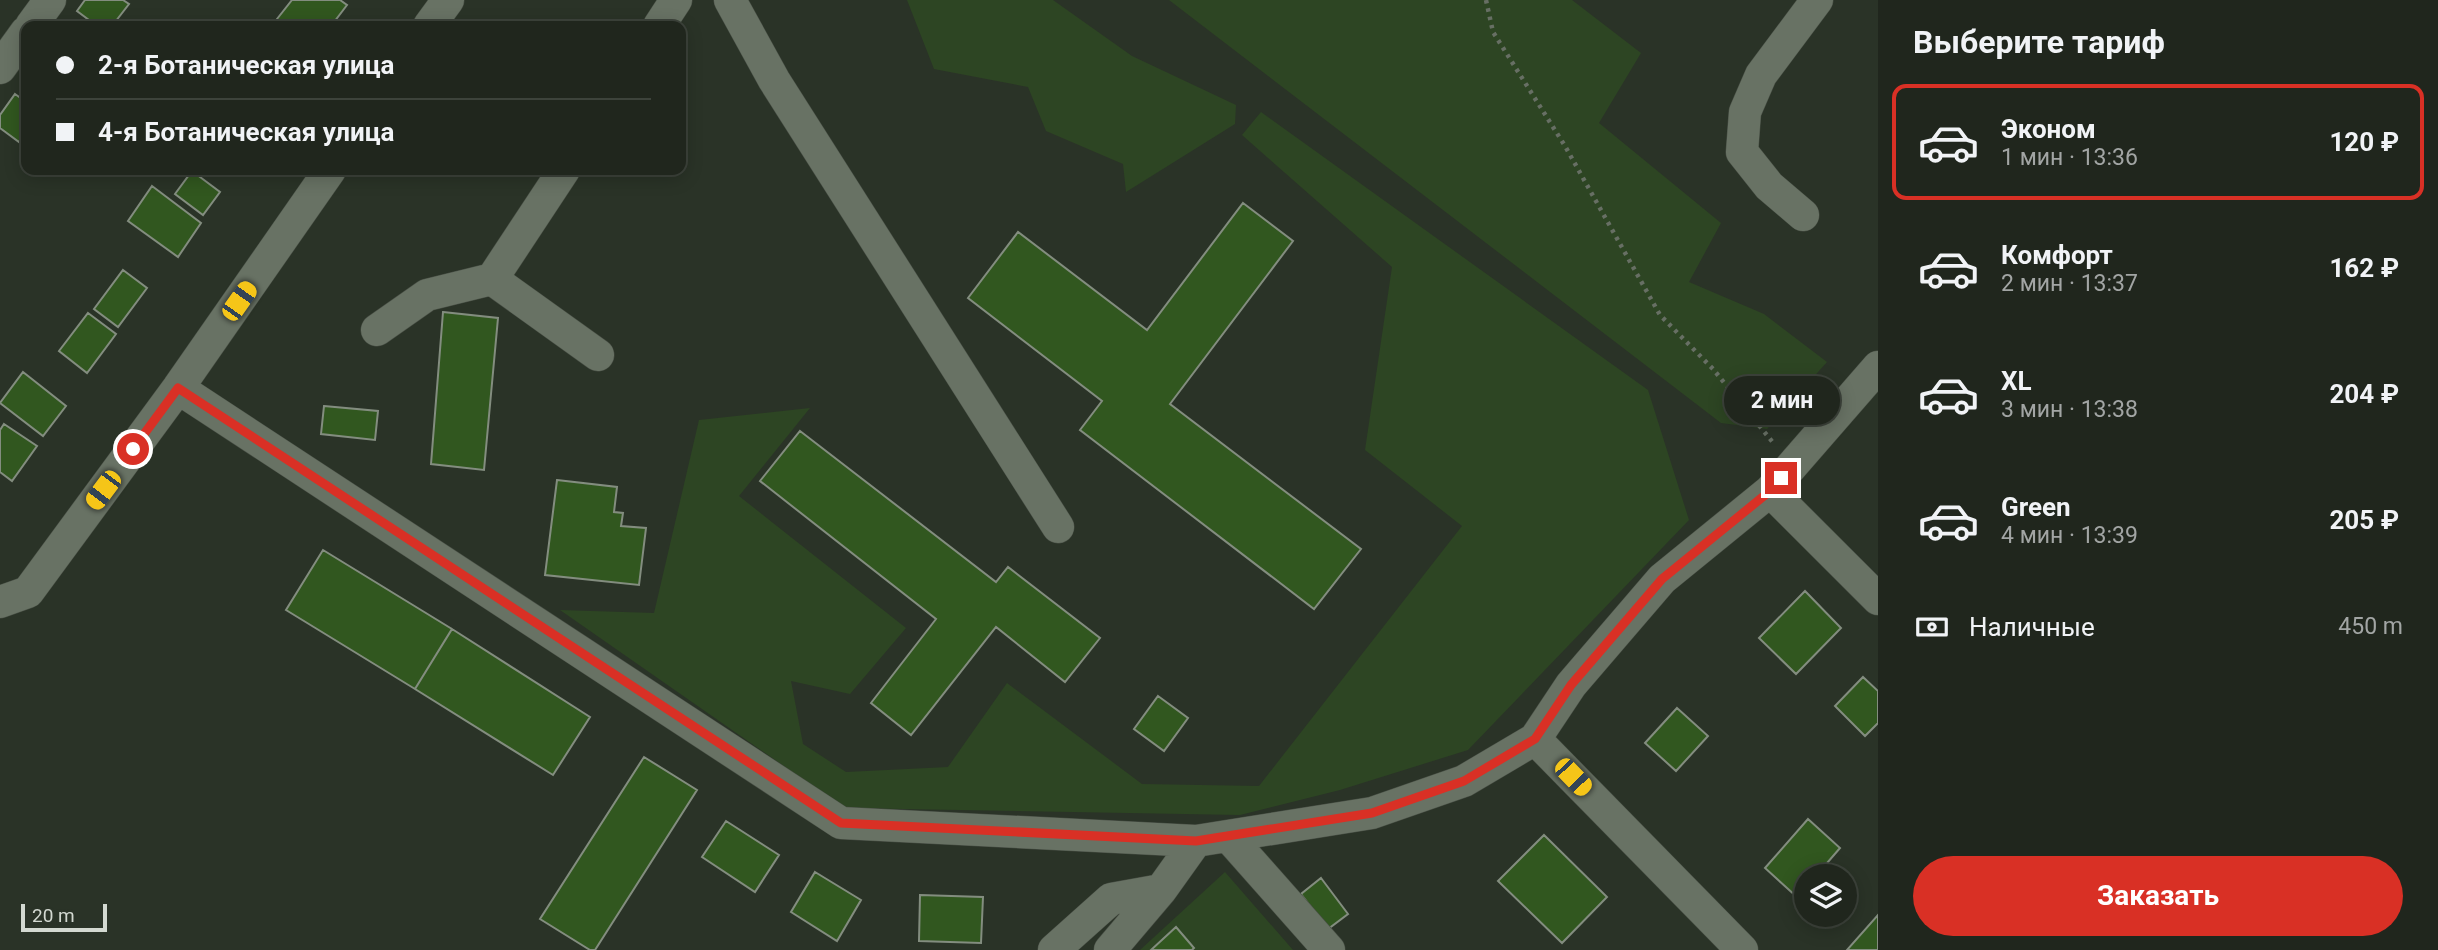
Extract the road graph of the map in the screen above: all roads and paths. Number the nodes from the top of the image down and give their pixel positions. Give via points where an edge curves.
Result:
1 (50, 0) edge
2 (448, 0) edge
3 (676, 0) edge
4 (730, 0) edge
5 (1486, 0) edge
6 (1817, 0) edge
7 (35, 21) edge
8 (433, 21) edge
9 (662, 21) edge
10 (21, 39) edge
11 (0, 68) edge
12 (327, 175) edge
13 (561, 175) edge
14 (1803, 215) dead end
15 (492, 279) junction
16 (377, 330) dead end
17 (598, 355) dead end
18 (1878, 368) edge
19 (178, 388) junction
20 (1792, 466) junction
21 (1770, 491) junction
22 (1058, 527) dead end
23 (1878, 599) edge
24 (0, 602) edge
25 (1535, 739) junction
26 (1228, 836) junction
27 (1196, 841) junction
28 (1161, 890) junction
29 (1054, 950) edge
30 (1110, 950) edge
31 (1329, 950) edge
32 (1742, 950) edge

1 - 7 street
2 - 8 street
3 - 9 street
4 - 22 street via 774,80
5 - 20 path via 1493,32 1565,146 1660,315 1713,369
6 - 14 street via 1761,75 1745,112 1742,152 1769,186
10 - 11 street
12 - 19 street
13 - 15 street
15 - 16 street via 427,295
15 - 17 street
18 - 20 street
19 - 24 street via 28,592
19 - 27 street via 841,823
20 - 21 street
21 - 23 street
21 - 25 street via 1662,579 1571,685
25 - 26 street via 1464,781 1372,813
25 - 32 street
26 - 27 street
26 - 31 street
27 - 28 street
28 - 29 street via 1111,899
28 - 30 street

